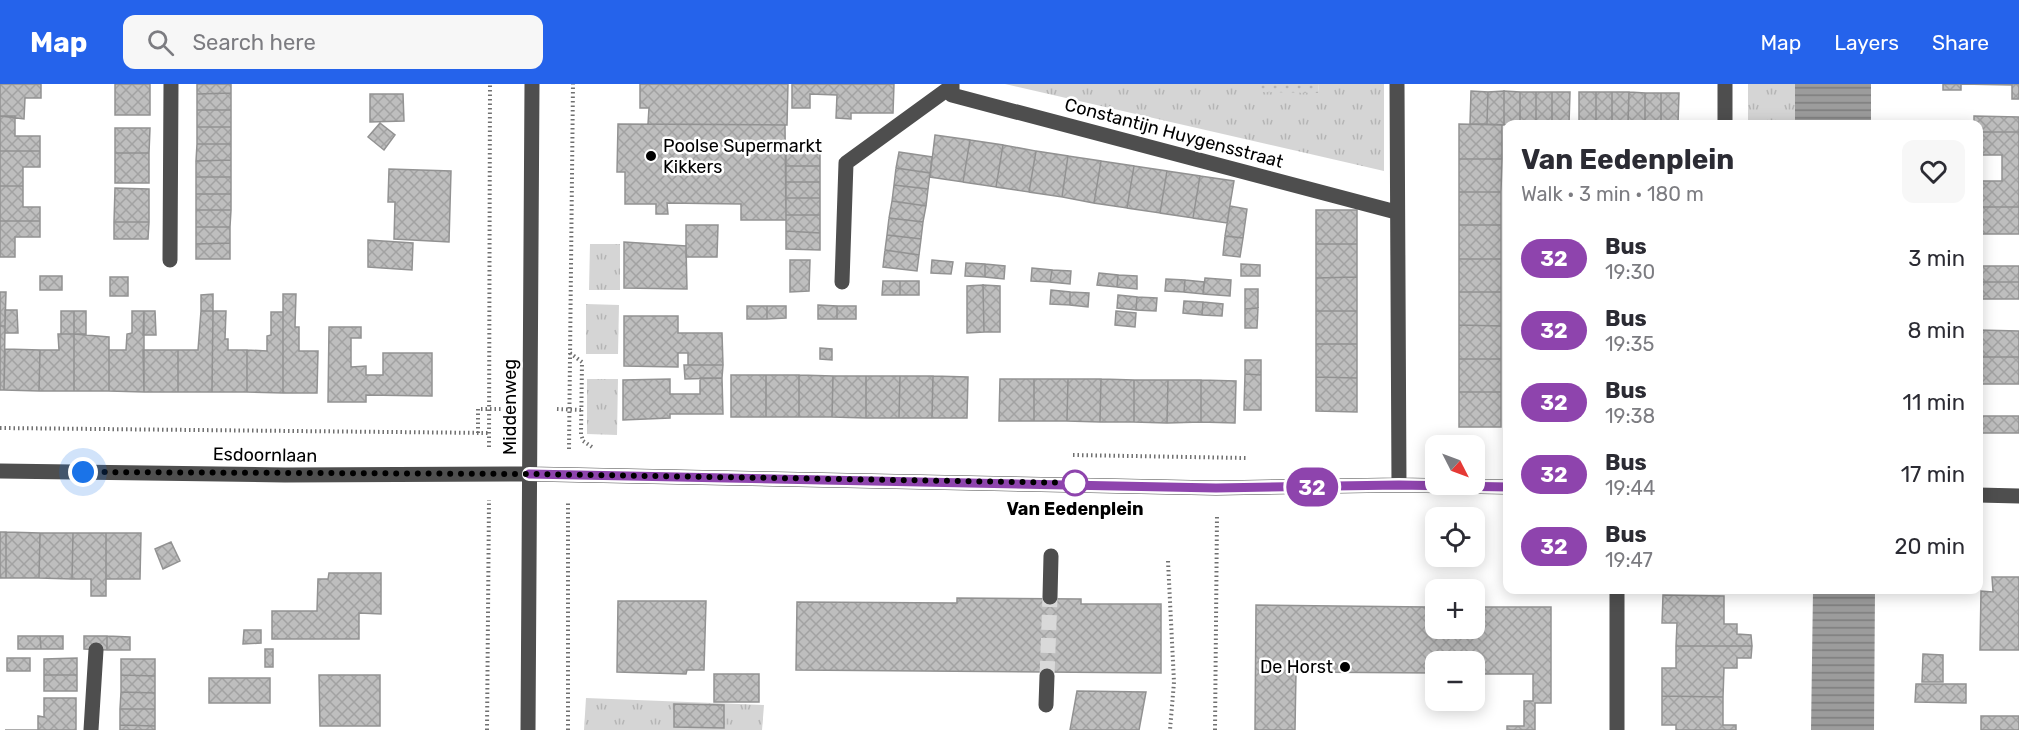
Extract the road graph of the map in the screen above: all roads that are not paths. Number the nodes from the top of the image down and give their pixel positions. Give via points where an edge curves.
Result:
1 (171, 84) edge
2 (532, 84) edge
3 (1397, 84) edge
4 (1725, 84) edge
5 (952, 85) edge
6 (1725, 120) edge
7 (1396, 212) junction
8 (170, 260) dead end
9 (842, 282) dead end
10 (0, 471) edge
11 (529, 474) junction
12 (1399, 485) junction
13 (1503, 487) edge
14 (1983, 495) edge
15 (2019, 496) edge
16 (1051, 556) dead end
17 (1617, 594) edge
18 (1050, 597) tunnel mouth
19 (96, 650) dead end
20 (1047, 676) tunnel mouth
21 (1046, 705) dead end
22 (91, 730) edge
23 (528, 730) edge
24 (1617, 730) edge

1 - 8 street
2 - 11 street, Middenweg
3 - 7 street
4 - 6 street
5 - 7 street, Constantijn Huygensstraat via 952,95
5 - 9 street via 846,163
7 - 12 street
10 - 11 street, Esdoornlaan
11 - 12 street via 1216,488
11 - 23 street, Middenweg
12 - 13 street
14 - 15 street
16 - 18 street
17 - 24 street
19 - 22 street
20 - 21 street

